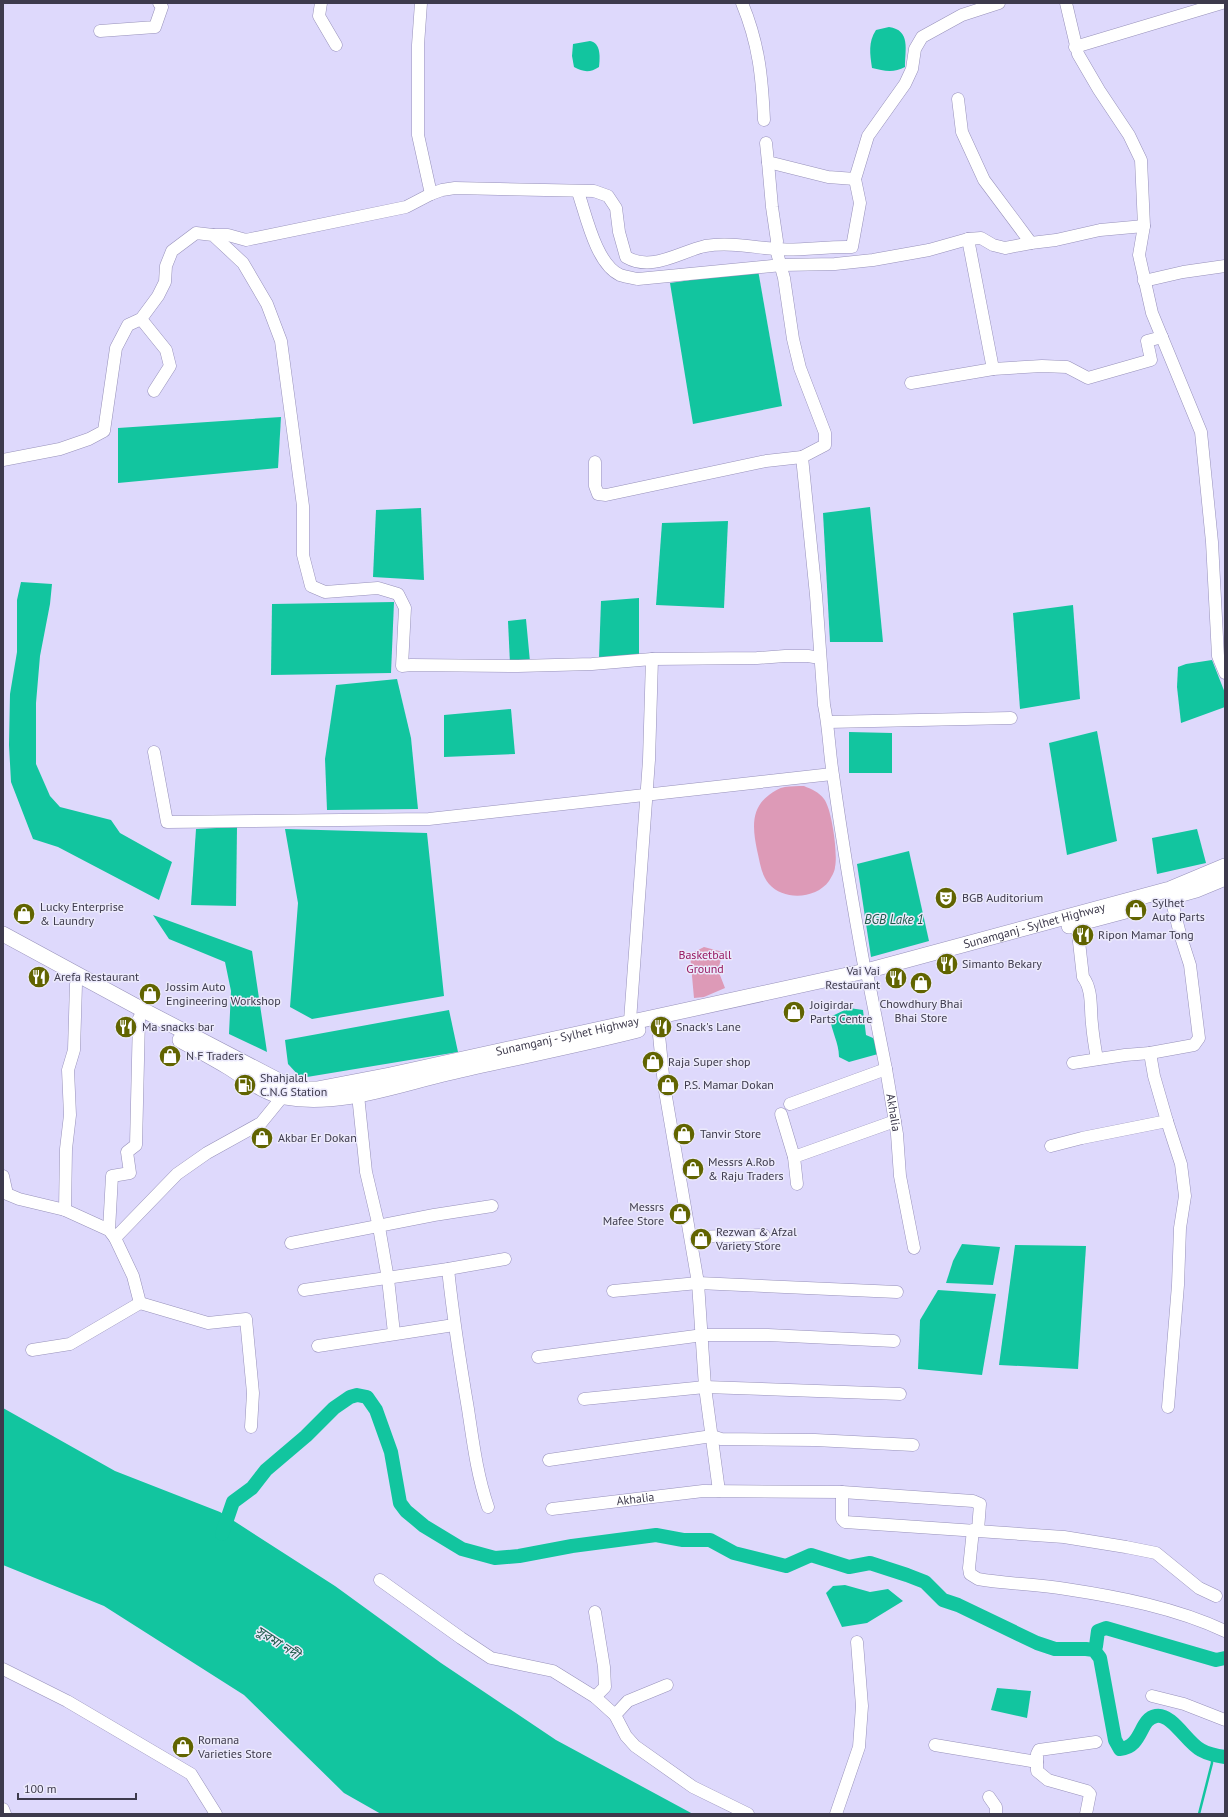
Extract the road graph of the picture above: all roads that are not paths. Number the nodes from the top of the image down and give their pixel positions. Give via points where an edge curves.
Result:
1 (159, 3) edge
2 (321, 3) edge
3 (421, 3) edge
4 (742, 3) edge
5 (969, 3) edge
6 (999, 3) edge
7 (1066, 3) edge
8 (1222, 3) edge
9 (981, 8) junction
10 (100, 31) dead end
11 (336, 45) dead end
12 (1075, 47) junction
13 (958, 99) dead end
14 (764, 120) dead end
15 (766, 143) dead end
16 (768, 162) junction
17 (855, 179) junction
18 (578, 192) junction
19 (431, 194) junction
20 (1144, 226) junction
21 (213, 235) junction
22 (968, 238) junction
23 (1031, 242) junction
24 (776, 249) junction
25 (782, 265) junction
26 (1225, 266) edge
27 (1144, 281) junction
28 (141, 319) junction
29 (1162, 337) junction
30 (993, 369) junction
31 (912, 382) dead end
32 (154, 391) dead end
33 (802, 456) junction
34 (3, 460) edge
35 (595, 462) dead end
36 (820, 658) junction
37 (652, 659) junction
38 (1225, 673) edge
39 (1011, 718) dead end
40 (828, 722) junction
41 (154, 752) dead end
42 (832, 774) junction
43 (647, 793) junction
44 (1225, 866) edge
45 (1225, 878) edge
46 (1171, 898) junction
47 (1077, 924) junction
48 (3, 934) edge
49 (3, 946) edge
50 (867, 975) junction
51 (76, 984) junction
52 (139, 1018) junction
53 (630, 1022) junction
54 (658, 1024) junction
55 (1150, 1053) junction
56 (1097, 1059) junction
57 (1073, 1062) dead end
58 (886, 1069) junction
59 (358, 1095) junction
60 (283, 1096) junction
61 (790, 1104) dead end
62 (781, 1114) dead end
63 (1167, 1120) junction
64 (895, 1121) junction
65 (1051, 1146) dead end
66 (794, 1157) junction
67 (3, 1176) edge
68 (798, 1184) dead end
69 (492, 1206) dead end
70 (65, 1210) junction
71 (379, 1227) junction
72 (112, 1234) junction
73 (764, 1235) dead end
74 (691, 1237) junction
75 (291, 1243) dead end
76 (914, 1248) dead end
77 (506, 1259) dead end
78 (448, 1269) junction
79 (388, 1279) junction
80 (698, 1283) junction
81 (304, 1290) dead end
82 (612, 1292) dead end
83 (897, 1292) dead end
84 (140, 1303) junction
85 (454, 1325) junction
86 (394, 1333) junction
87 (703, 1335) junction
88 (894, 1341) dead end
89 (318, 1346) dead end
90 (32, 1350) dead end
91 (538, 1357) dead end
92 (705, 1387) junction
93 (900, 1394) dead end
94 (584, 1399) dead end
95 (1168, 1407) dead end
96 (251, 1427) dead end
97 (712, 1436) junction
98 (913, 1445) dead end
99 (548, 1460) dead end
100 (719, 1491) junction
101 (842, 1492) junction
102 (488, 1507) dead end
103 (552, 1509) dead end
104 (975, 1530) junction
105 (380, 1580) dead end
106 (1216, 1596) dead end
107 (595, 1612) dead end
108 (1225, 1631) edge
109 (857, 1642) dead end
110 (3, 1669) edge
111 (667, 1685) dead end
112 (1152, 1696) dead end
113 (594, 1697) junction
114 (615, 1716) junction
115 (1225, 1720) edge
116 (1096, 1742) dead end
117 (935, 1745) dead end
118 (1037, 1762) junction
119 (989, 1797) dead end
120 (3, 1809) edge
121 (5, 1814) edge
122 (216, 1814) edge
123 (748, 1814) edge
124 (836, 1814) edge
125 (996, 1814) edge
126 (1086, 1814) edge

1 - 10 street via 162,7 155,27
2 - 11 street via 319,16
3 - 19 street via 418,45 418,135
4 - 14 street via 757,47 762,77
5 - 9 street
6 - 9 street
7 - 12 street
8 - 12 street
9 - 17 street via 962,15 922,37 915,49 912,69 905,84 868,136
12 - 20 street via 1098,90 1129,135 1140,160
13 - 23 street via 962,132 984,180
15 - 16 street
16 - 17 street via 828,177
16 - 24 street
17 - 24 street via 860,203 852,247
18 - 19 street via 455,188
18 - 24 street via 594,192 608,196 616,208 626,257 634,262 661,261 719,244
18 - 25 street via 604,262 619,274 638,280
19 - 21 street via 406,207 246,240 228,235
20 - 23 street via 1100,230 1056,240
20 - 27 street via 1139,255
21 - 28 street via 196,233 172,251 166,266 165,282
21 - 37 street via 243,263 267,304 281,341 302,506 304,555 311,586 325,592 378,588 398,594 406,608 402,666 592,664
22 - 23 street via 981,238 1005,248
22 - 25 street via 929,250 874,260
22 - 30 street
24 - 25 street
25 - 33 street via 800,368 825,433 825,445
26 - 27 street
27 - 29 street via 1152,313
28 - 32 street via 166,350 170,366
28 - 34 street via 128,325 116,348 104,431 60,449
29 - 30 street via 1147,341 1150,360 1088,378 1067,367
29 - 38 street via 1201,432 1212,542 1218,656
30 - 31 street
33 - 35 street via 766,461 606,495 598,494 595,486
33 - 36 street, Akhalia
36 - 37 street via 785,656
36 - 40 street, Akhalia
37 - 43 street
39 - 40 street
40 - 42 street, Akhalia
41 - 43 street via 167,822 429,819
42 - 43 street
42 - 50 street, Akhalia via 850,894
43 - 53 street
44 - 50 main road, Sunamganj - Sylhet Highway via 1170,889
45 - 46 main road, Sunamganj - Sylhet Highway
46 - 47 main road, Sunamganj - Sylhet Highway
46 - 55 street via 1190,966 1199,1038 1194,1045
47 - 50 main road, Sunamganj - Sylhet Highway
47 - 56 street via 1083,977 1090,992
48 - 53 main road, Sunamganj - Sylhet Highway via 287,1085 302,1089 317,1089 390,1075
49 - 51 main road, Sunamganj - Sylhet Highway
50 - 53 main road, Sunamganj - Sylhet Highway
50 - 54 main road, Sunamganj - Sylhet Highway
50 - 58 street, Akhalia
51 - 52 main road, Sunamganj - Sylhet Highway
51 - 70 street via 74,1050 68,1070 70,1115 66,1149
52 - 60 main road, Sunamganj - Sylhet Highway via 259,1087
52 - 72 street via 136,1145 127,1152 130,1173 112,1176
54 - 59 main road, Sunamganj - Sylhet Highway via 579,1045
54 - 74 street via 664,1085
55 - 56 street
55 - 63 street
56 - 57 street
58 - 61 street
58 - 64 street, Akhalia
59 - 60 main road, Sunamganj - Sylhet Highway via 325,1098
59 - 71 street via 366,1172
60 - 72 street via 261,1123 207,1153 176,1174
62 - 66 street
63 - 65 street
63 - 95 street via 1181,1164 1185,1196 1180,1228
64 - 66 street
64 - 76 street, Akhalia via 900,1176
66 - 68 street
67 - 70 street via 7,1194
69 - 71 street
70 - 72 street
71 - 75 street
71 - 79 street
72 - 84 street via 133,1276
73 - 74 street
74 - 80 street
77 - 78 street
78 - 79 street
78 - 85 street
79 - 81 street
79 - 86 street
80 - 82 street
80 - 83 street
80 - 87 street
84 - 90 street via 70,1344
84 - 96 street via 208,1324 246,1319 253,1393
85 - 86 street
85 - 102 street via 480,1484
86 - 89 street
87 - 88 street
87 - 91 street
87 - 92 street
92 - 93 street
92 - 94 street
92 - 97 street
97 - 98 street
97 - 99 street
97 - 100 street
100 - 101 street, Akhalia
100 - 103 street, Akhalia
101 - 104 street via 842,1519 845,1522
101 - 104 street, Akhalia via 973,1501 980,1504
104 - 106 street via 1064,1537 1156,1553 1199,1588
104 - 108 street via 969,1568 970,1574 978,1579 1066,1589 1121,1599 1192,1618
105 - 113 street via 491,1658 553,1671
107 - 113 street via 605,1687
109 - 124 street via 862,1706 859,1747
110 - 122 street via 67,1701 192,1774
111 - 114 street via 628,1701
112 - 115 street via 1184,1704
113 - 114 street
114 - 123 street via 635,1746 693,1787
116 - 118 street via 1039,1750
117 - 118 street
118 - 126 street via 1037,1771 1048,1780 1090,1794
119 - 125 street via 996,1807
120 - 121 street

